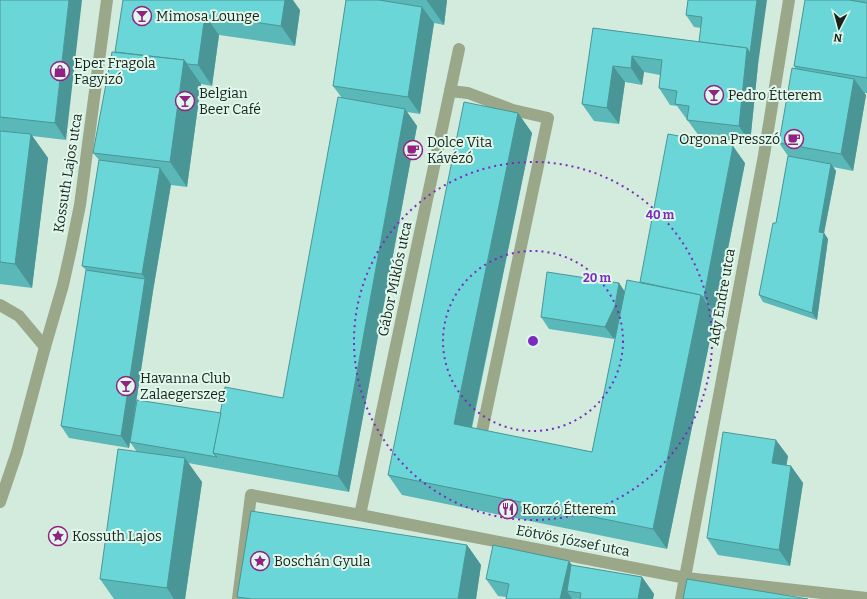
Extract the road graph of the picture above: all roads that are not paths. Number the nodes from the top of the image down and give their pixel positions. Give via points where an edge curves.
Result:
1 (107, 0) edge
2 (789, 0) edge
3 (459, 49) dead end
4 (450, 91) junction
5 (0, 305) edge
6 (44, 347) junction
7 (481, 436) edge
8 (0, 502) edge
9 (360, 515) junction
10 (686, 578) junction
11 (867, 598) edge
12 (238, 599) edge
13 (681, 599) edge

1 - 6 street, Kossuth Lajos utca via 80,205 63,285
2 - 10 street, Ady Endre utca via 764,155
3 - 4 street, Gábor Miklós utca
4 - 7 street via 548,118
4 - 9 street, Gábor Miklós utca
5 - 6 street via 19,316
6 - 8 street, Kossuth Lajos utca via 17,452
9 - 10 street, Eötvös József utca
9 - 12 street, Eötvös József utca via 251,495
10 - 11 street, Eötvös József utca
10 - 13 street, Ady Endre utca

